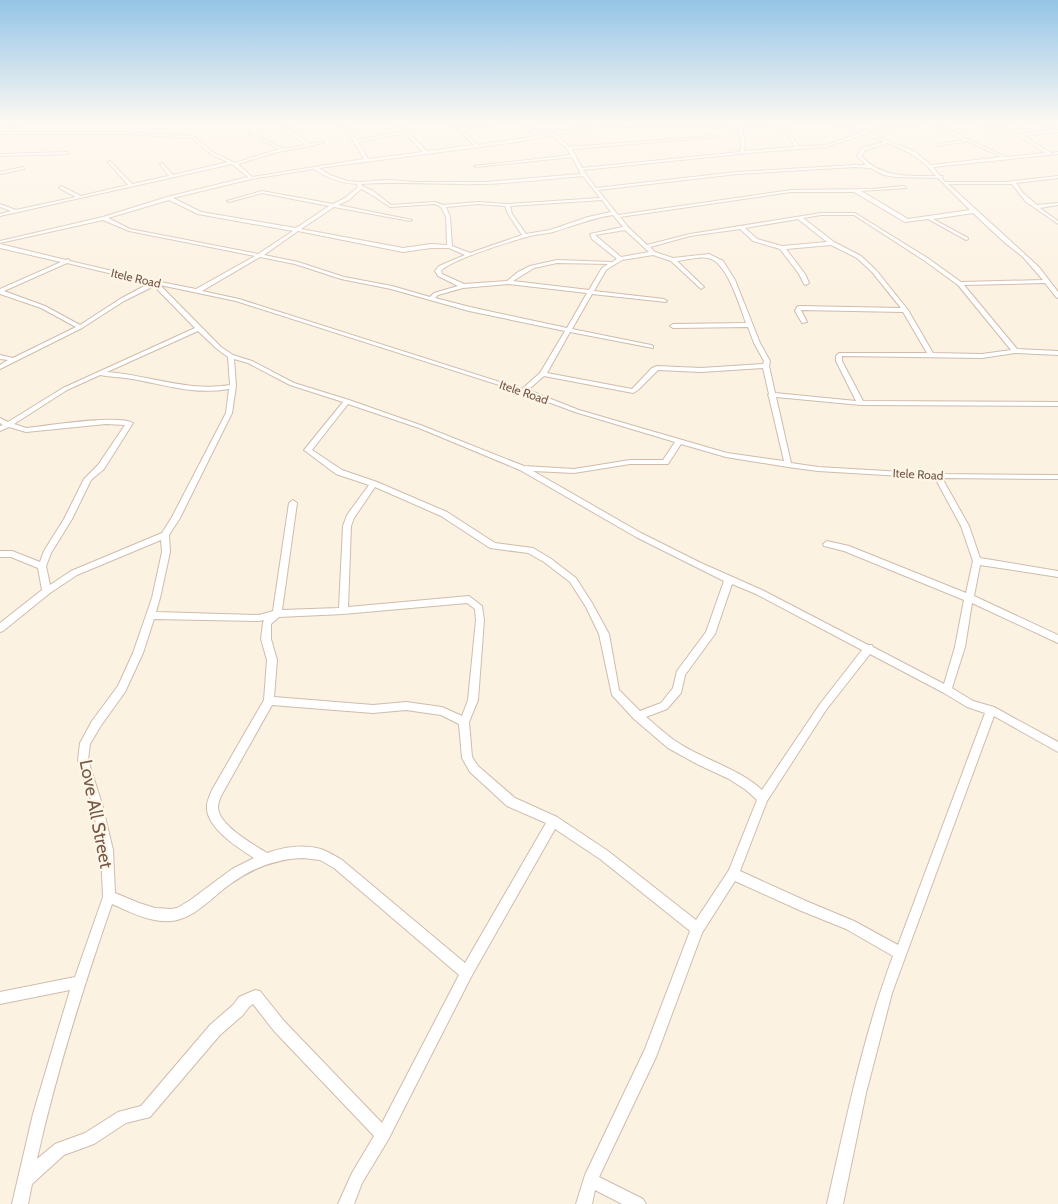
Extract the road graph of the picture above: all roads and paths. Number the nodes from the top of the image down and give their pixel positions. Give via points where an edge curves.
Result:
1 (128, 180) edge
2 (156, 180) edge
3 (242, 180) edge
4 (341, 180) edge
5 (516, 180) edge
6 (589, 180) edge
7 (669, 180) edge
8 (943, 180) edge
9 (1038, 180) edge
10 (944, 183) junction
11 (1014, 184) junction
12 (130, 185) junction
13 (359, 185) junction
14 (62, 187) dead end
15 (904, 187) dead end
16 (596, 188) junction
17 (855, 190) junction
18 (80, 197) junction
19 (169, 198) junction
20 (602, 199) junction
21 (229, 201) dead end
22 (1058, 204) edge
23 (0, 205) edge
24 (507, 205) junction
25 (332, 206) junction
26 (390, 206) junction
27 (443, 206) junction
28 (1036, 207) junction
29 (974, 211) junction
30 (14, 212) junction
31 (0, 214) edge
32 (616, 214) junction
33 (382, 215) junction
34 (927, 217) junction
35 (104, 218) junction
36 (799, 218) junction
37 (410, 220) dead end
38 (1058, 223) edge
39 (741, 227) junction
40 (626, 228) junction
41 (298, 230) junction
42 (524, 236) junction
43 (966, 239) dead end
44 (0, 242) edge
45 (832, 243) junction
46 (0, 246) edge
47 (450, 246) junction
48 (648, 246) junction
49 (782, 248) junction
50 (468, 254) junction
51 (653, 254) junction
52 (259, 256) junction
53 (620, 259) junction
54 (673, 260) junction
55 (68, 261) junction
56 (611, 263) junction
57 (1047, 280) junction
58 (508, 282) junction
59 (156, 283) junction
60 (806, 283) dead end
61 (960, 284) junction
62 (463, 286) junction
63 (701, 288) dead end
64 (0, 291) edge
65 (196, 292) junction
66 (591, 292) junction
67 (1058, 296) edge
68 (430, 299) junction
69 (664, 301) dead end
70 (905, 310) junction
71 (804, 322) dead end
72 (750, 324) junction
73 (673, 326) dead end
74 (80, 327) junction
75 (199, 328) junction
76 (568, 330) junction
77 (651, 347) dead end
78 (1015, 351) junction
79 (1058, 353) edge
80 (931, 355) junction
81 (232, 356) junction
82 (2, 358) edge
83 (15, 360) junction
84 (766, 366) junction
85 (0, 367) edge
86 (99, 374) junction
87 (543, 374) junction
88 (233, 386) junction
89 (523, 391) junction
90 (771, 395) junction
91 (347, 401) junction
92 (860, 402) junction
93 (1058, 404) edge
94 (0, 420) edge
95 (8, 425) junction
96 (0, 429) edge
97 (679, 442) junction
98 (788, 465) junction
99 (523, 468) junction
100 (937, 476) junction
101 (1058, 477) edge
102 (374, 484) junction
103 (293, 503) dead end
104 (165, 535) junction
105 (827, 544) dead end
106 (0, 554) edge
107 (46, 554) junction
108 (977, 561) junction
109 (30, 562) junction
110 (42, 566) junction
111 (1058, 574) edge
112 (729, 580) junction
113 (47, 591) junction
114 (969, 598) junction
115 (344, 611) junction
116 (151, 614) junction
117 (277, 614) junction
118 (0, 628) edge
119 (1058, 639) edge
120 (869, 648) junction
121 (946, 690) junction
122 (269, 701) junction
123 (991, 710) junction
124 (638, 716) junction
125 (464, 722) junction
126 (1058, 747) edge
127 (763, 798) junction
128 (553, 820) junction
129 (265, 858) junction
130 (733, 874) junction
131 (109, 897) junction
132 (697, 929) junction
133 (900, 953) junction
134 (467, 972) junction
135 (79, 982) junction
136 (0, 998) edge
137 (383, 1135) junction
138 (26, 1179) junction
139 (590, 1180) junction
140 (20, 1204) edge
141 (346, 1204) edge
142 (584, 1204) edge
143 (638, 1204) edge
144 (835, 1204) edge

1 - 12 street
2 - 12 street
3 - 19 street
4 - 13 street
5 - 13 street via 415,184 388,181
6 - 16 street
7 - 16 street
8 - 10 street
9 - 11 street
10 - 11 street
10 - 29 street
11 - 28 street
12 - 18 street
13 - 25 street via 347,199
13 - 26 street
14 - 18 street
15 - 17 street
16 - 20 street
17 - 32 street via 790,191
17 - 34 street via 904,220
18 - 30 street
19 - 35 street
19 - 41 street via 200,213
20 - 24 street
20 - 32 street
21 - 25 street via 262,192
22 - 28 street
23 - 30 street
24 - 27 street
24 - 42 street
25 - 33 street
25 - 41 street
26 - 27 street via 435,203
26 - 33 street
27 - 47 street via 448,217
28 - 38 street
29 - 34 street
29 - 57 street
30 - 31 street
32 - 40 street
32 - 42 street via 597,215
33 - 37 street
34 - 43 street
35 - 44 street
35 - 52 street via 129,230
36 - 39 street
36 - 45 street
36 - 61 street via 821,214 859,216
39 - 48 street
39 - 49 street via 755,240
40 - 48 street
40 - 53 street via 592,234
41 - 47 street via 403,250
41 - 52 street
42 - 50 street
45 - 49 street
45 - 70 street via 859,257
46 - 55 street, Itele Road
47 - 50 street
48 - 51 street
49 - 60 street
50 - 62 street via 438,271
51 - 53 street
51 - 54 street
52 - 65 street
52 - 68 street
53 - 56 street
54 - 63 street
54 - 72 street via 709,256 721,262
55 - 59 street, Itele Road
55 - 64 street
56 - 58 street via 551,261 520,271
56 - 66 street
57 - 61 street
57 - 67 street
58 - 62 street
58 - 66 street
59 - 65 street, Itele Road
59 - 74 street
59 - 75 street
61 - 78 street
62 - 68 street
64 - 74 street via 43,307
65 - 89 street, Itele Road via 288,315
66 - 69 street
66 - 76 street
68 - 76 street
70 - 71 street via 799,308
70 - 80 street
72 - 73 street
72 - 84 street via 767,361
74 - 83 street
75 - 81 street
75 - 86 street
76 - 77 street
76 - 87 street
78 - 79 street
78 - 80 street via 982,356
80 - 92 street via 841,354 839,361
81 - 88 street
81 - 91 street via 292,384
82 - 83 street
82 - 85 street
83 - 85 street
84 - 87 street via 701,370 658,368 633,391
84 - 90 street
86 - 88 street via 131,376 187,389 213,390
86 - 95 street via 44,401
87 - 89 street
88 - 104 street via 228,413
89 - 97 street, Itele Road
90 - 92 street
90 - 98 street
91 - 99 street
91 - 102 street via 308,450 339,472
92 - 93 street
94 - 95 street
95 - 96 street
95 - 107 street via 26,430 106,422 130,424 101,467 88,479
97 - 98 street, Itele Road via 726,455
97 - 99 street via 665,462 630,462 574,472
98 - 100 street, Itele Road via 818,470
99 - 112 street via 588,508
100 - 101 street, Itele Road
100 - 108 street via 965,526
102 - 115 street via 346,526
102 - 124 street via 444,514 493,546 530,550 572,580 604,634 615,692
103 - 117 street
104 - 113 street via 89,566
104 - 116 street, Love All Street via 166,552
105 - 114 street via 846,548
106 - 109 street via 12,554
107 - 109 street
107 - 110 street
108 - 111 street
108 - 114 street
109 - 110 street
110 - 113 street
112 - 120 street
112 - 124 street via 710,634 680,674 678,690 664,706
113 - 118 street
114 - 119 street
114 - 121 street via 960,647
115 - 117 street
115 - 125 street via 469,599 476,604 480,620 476,679
116 - 117 street via 259,618
116 - 131 street, Love All Street via 122,689 85,743 83,760 107,850
117 - 122 street via 267,623 266,639 272,660
120 - 121 street
120 - 127 street via 823,707
121 - 123 street via 970,704
122 - 125 street via 373,710 406,706 442,711
122 - 129 street via 216,794 212,807 216,819 226,831
123 - 126 street
123 - 133 street
124 - 127 street via 672,745 733,776
125 - 128 street via 467,758 474,769 510,802
127 - 130 street
128 - 132 street via 604,854
128 - 134 street
129 - 131 street via 232,874 194,905 173,915 153,915
129 - 134 street via 289,852 319,854 338,864
130 - 132 street
130 - 133 street via 850,925
131 - 135 street, Love All Street
132 - 139 street via 651,1052
133 - 144 street via 858,1093
134 - 137 street
135 - 136 street
135 - 138 street, Love All Street via 40,1114
137 - 138 street via 279,1026 255,996 244,1002 215,1030 144,1112 122,1116 89,1138 60,1148
137 - 141 street via 357,1178
138 - 140 street, Love All Street
139 - 142 street
139 - 143 street

